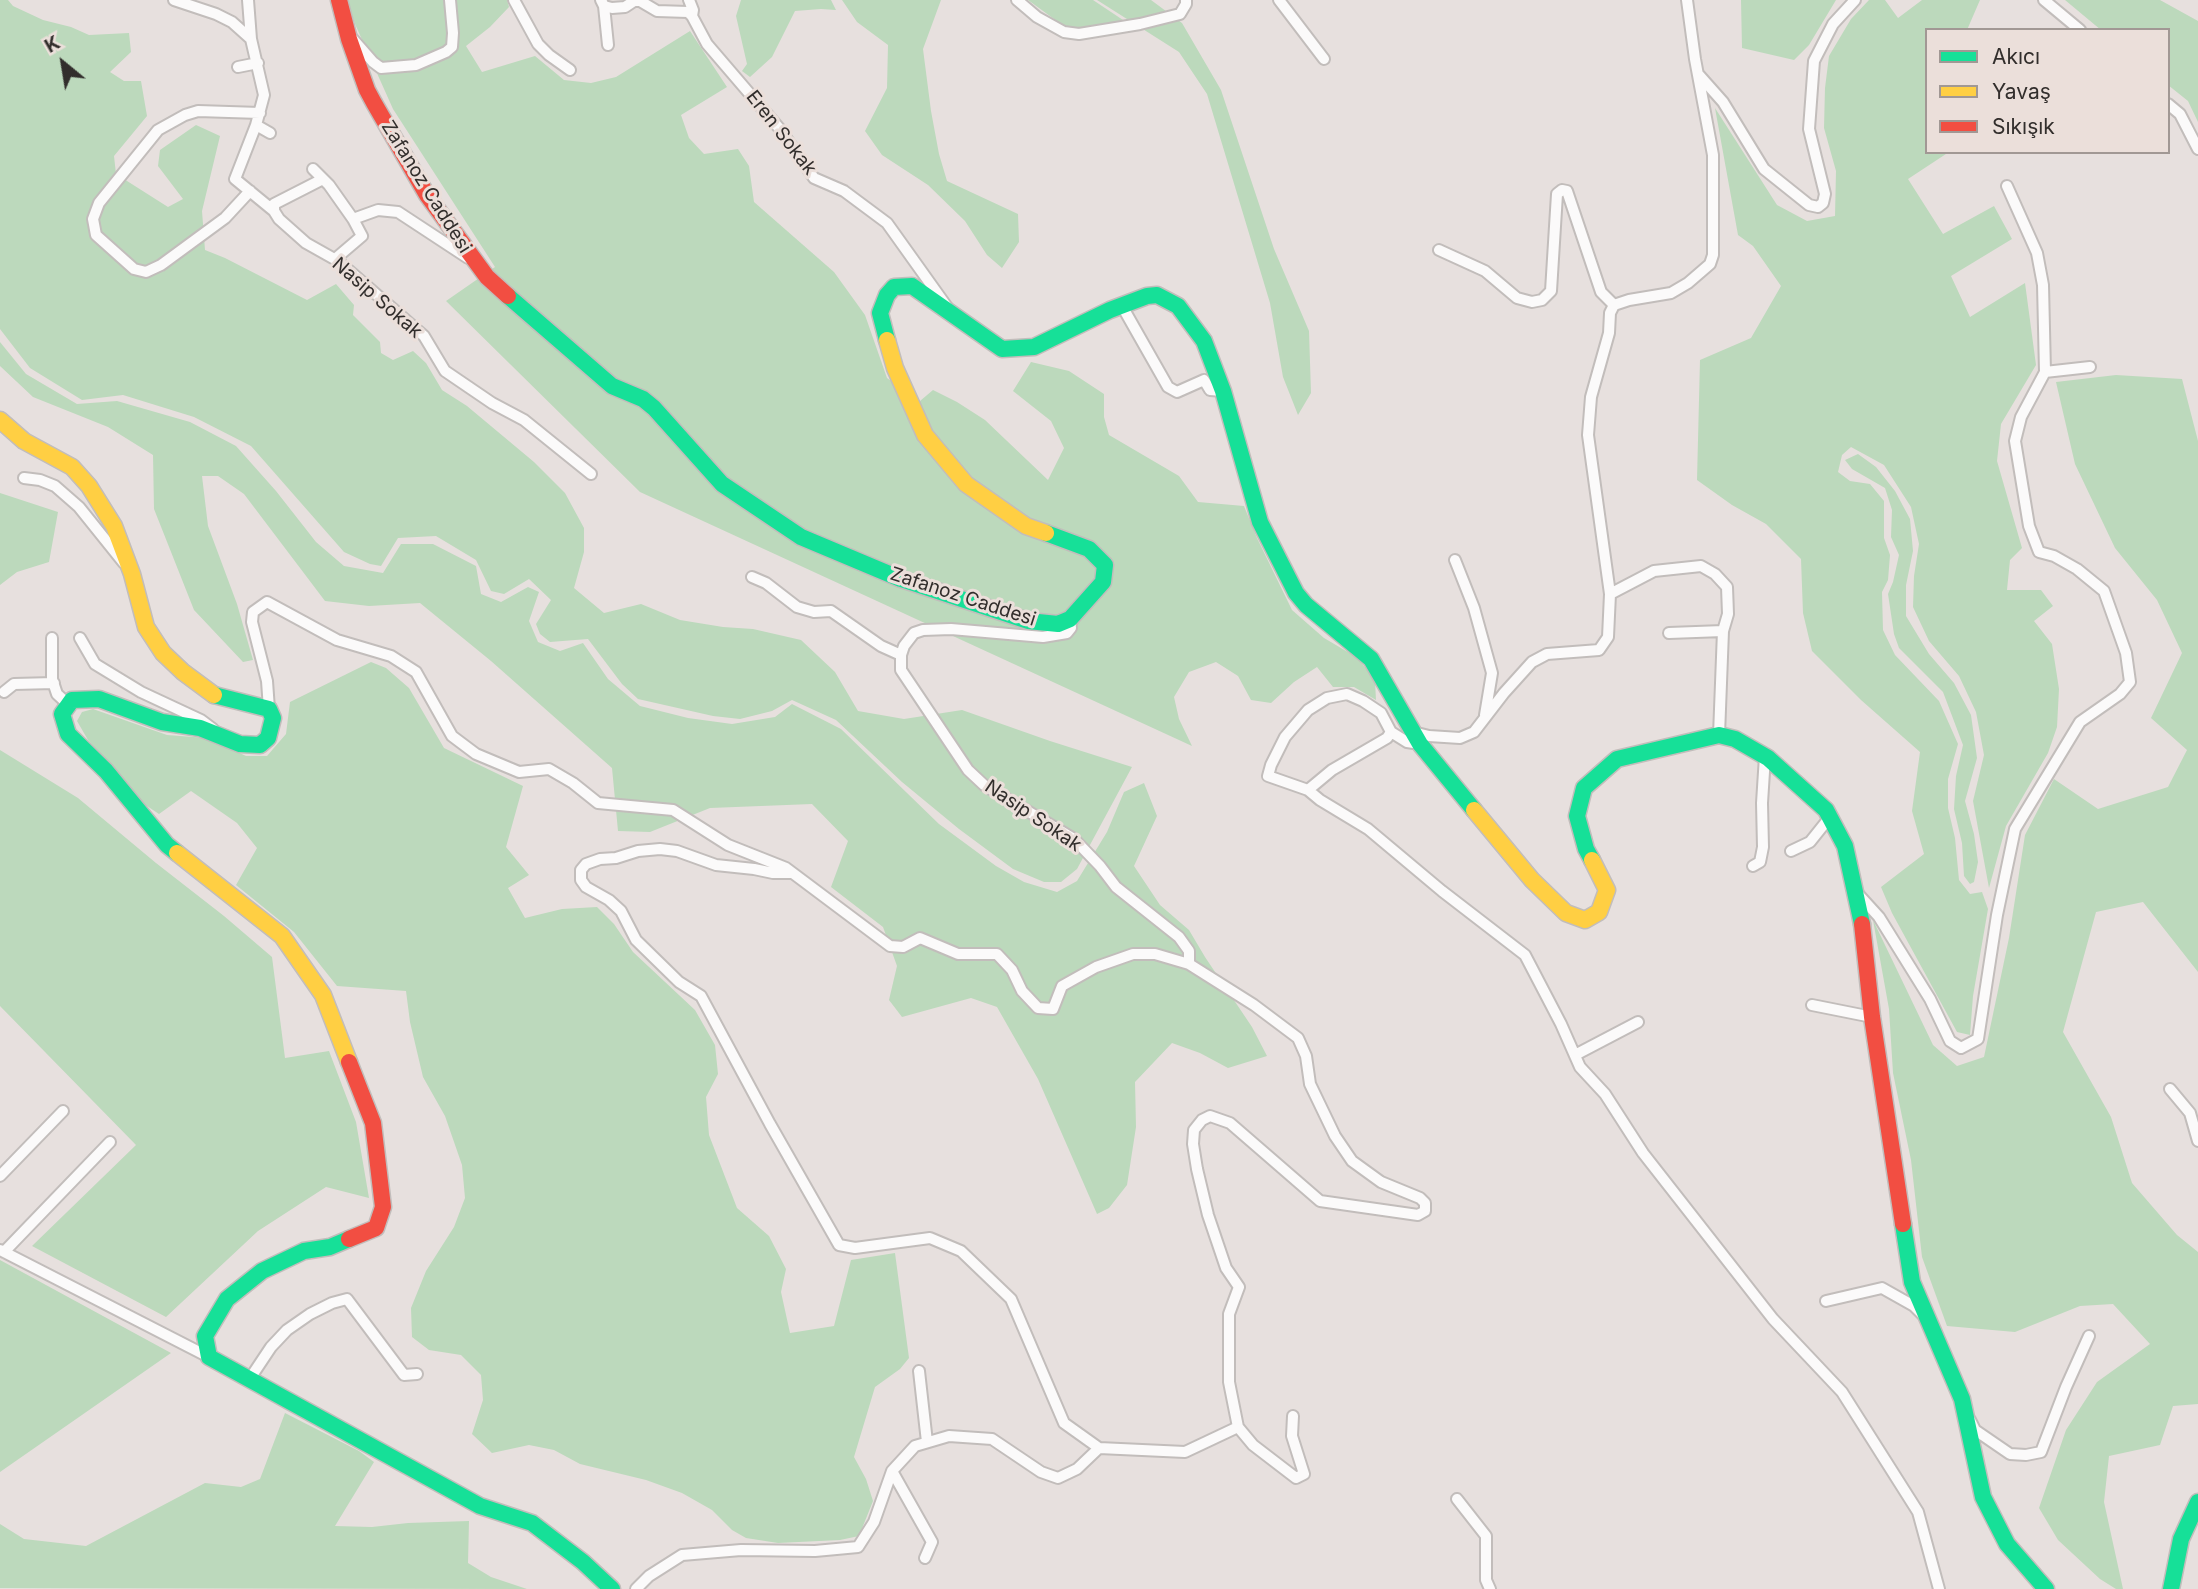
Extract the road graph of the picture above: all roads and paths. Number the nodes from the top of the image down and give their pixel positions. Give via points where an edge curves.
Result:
1 (174, 0) edge
2 (248, 0) edge
3 (339, 0) edge
4 (450, 0) edge
5 (514, 0) edge
6 (689, 0) edge
7 (1017, 0) edge
8 (1186, 0) edge
9 (1279, 0) edge
10 (1687, 0) edge
11 (1855, 0) edge
12 (2044, 0) edge
13 (603, 3) edge
14 (692, 16) junction
15 (2078, 28) edge
16 (348, 33) junction
17 (251, 39) junction
18 (608, 45) dead end
19 (1324, 59) dead end
20 (258, 63) junction
21 (238, 67) dead end
22 (570, 69) dead end
23 (1698, 74) junction
24 (2170, 106) edge
25 (260, 113) junction
26 (256, 125) junction
27 (270, 132) dead end
28 (2198, 149) edge
29 (313, 169) dead end
30 (321, 180) junction
31 (2007, 186) dead end
32 (250, 191) junction
33 (274, 211) junction
34 (354, 219) junction
35 (1439, 250) dead end
36 (335, 260) junction
37 (474, 261) junction
38 (1614, 305) junction
39 (1122, 306) junction
40 (948, 309) junction
41 (2090, 367) dead end
42 (2045, 372) junction
43 (1223, 391) junction
44 (0, 420) edge
45 (591, 474) dead end
46 (24, 478) dead end
47 (1454, 560) dead end
48 (132, 574) junction
49 (752, 577) dead end
50 (1610, 594) junction
51 (1070, 619) junction
52 (1723, 631) junction
53 (1669, 633) dead end
54 (52, 638) dead end
55 (80, 638) dead end
56 (901, 655) junction
57 (54, 683) junction
58 (4, 692) dead end
59 (69, 705) junction
60 (269, 709) junction
61 (1485, 718) junction
62 (1391, 732) junction
63 (1719, 734) junction
64 (227, 738) junction
65 (1416, 738) junction
66 (1765, 756) junction
67 (1308, 790) junction
68 (1830, 817) junction
69 (1791, 851) dead end
70 (1753, 866) dead end
71 (791, 873) junction
72 (1857, 893) junction
73 (1189, 964) junction
74 (1812, 1005) dead end
75 (1872, 1017) junction
76 (1638, 1022) dead end
77 (1574, 1055) junction
78 (2170, 1089) dead end
79 (63, 1111) dead end
80 (2198, 1141) edge
81 (110, 1142) dead end
82 (0, 1176) edge
83 (2, 1251) edge
84 (1826, 1301) dead end
85 (1929, 1321) junction
86 (2089, 1336) dead end
87 (209, 1357) junction
88 (919, 1371) dead end
89 (417, 1374) dead end
90 (249, 1380) junction
91 (1964, 1408) junction
92 (1293, 1416) dead end
93 (1238, 1427) junction
94 (927, 1442) junction
95 (1099, 1448) junction
96 (892, 1471) junction
97 (1457, 1499) dead end
98 (2198, 1502) edge
99 (925, 1558) dead end
100 (612, 1589) edge
101 (636, 1589) edge
102 (1490, 1589) edge
103 (1939, 1589) edge
104 (2046, 1589) edge
105 (2171, 1589) edge

1 - 17 street via 216,13
2 - 17 street
3 - 16 street, Zafanoz Caddesi
4 - 16 street via 452,47 416,65 381,68
5 - 22 street via 538,44
6 - 14 street, Eren Sokak
7 - 8 street via 1064,32 1079,34 1180,14
9 - 19 street
10 - 23 street
11 - 23 street via 1833,24 1814,61 1809,129 1825,194 1818,207 1809,205 1764,169 1723,102
12 - 15 street
13 - 14 street via 612,8 640,1 657,11
13 - 18 street
14 - 40 street, Eren Sokak via 707,44 814,178 844,191 887,223
16 - 37 street, Zafanoz Caddesi via 374,103 428,195
17 - 20 street
20 - 21 street
20 - 25 street via 264,95
23 - 38 street via 1713,155 1710,264 1671,293
24 - 28 street via 2180,114
25 - 26 street
25 - 32 street via 198,111 158,130 99,203 93,219 96,234 134,270 146,272 225,218
26 - 27 street
26 - 32 street via 234,179
29 - 30 street
30 - 33 street via 274,204
30 - 34 street
31 - 42 street via 2038,253
32 - 33 street, Nasip Sokak
33 - 36 street, Nasip Sokak via 306,243
34 - 36 street via 362,236
34 - 37 street via 378,210 398,212
35 - 38 street via 1485,271 1517,299 1542,300 1551,291 1557,194 1567,191 1601,292
36 - 45 street, Nasip Sokak via 424,336 445,371 524,419
37 - 51 street, Zafanoz Caddesi via 502,292 612,386 654,408 722,484 801,537 901,579 1028,621 1058,624
38 - 50 street via 1591,397 1588,435
39 - 40 street via 1034,347 1010,350 1002,349
39 - 43 street via 1168,387 1177,392 1204,380 1210,390
39 - 43 street via 1157,295 1178,306 1204,341
40 - 51 street via 912,286 894,288 887,295 880,313 895,368 925,435 966,484 1026,526 1089,549 1105,565 1103,582
41 - 42 street
42 - 72 street via 2021,417 2015,441 2029,526 2039,552 2077,569 2104,591 2126,653 2130,682 2080,722 2015,829 1978,1039 1961,1048 1950,1041 1923,987
43 - 65 street via 1260,522 1296,593 1371,659
44 - 48 street via 24,441 72,467 89,486 114,526
46 - 48 street via 55,486 79,507
47 - 61 street via 1474,608 1492,673
48 - 60 street via 146,627 183,673 215,696
49 - 56 street via 797,607 831,611
50 - 52 street via 1654,571 1701,566 1727,587
50 - 61 street via 1608,637 1599,650 1547,654 1532,662
51 - 56 street via 1067,633 1043,637 923,630 910,637
52 - 53 street
52 - 63 street
54 - 57 street
55 - 64 street via 95,664
56 - 73 street, Nasip Sokak via 904,678 968,771 1074,839 1116,887 1179,937 1189,951
57 - 58 street via 14,684
57 - 59 street via 57,694
59 - 64 street via 72,700 99,699 162,722
59 - 87 street via 62,714 68,734 106,771 167,845 282,936 323,995 373,1123 383,1207 376,1228 262,1270 227,1299 205,1336
60 - 64 street via 273,718 268,738 260,745
60 - 71 street via 253,622 253,612 267,602 337,640 391,656 416,672 452,736 476,754 519,772 549,769 598,803 673,810 728,845
61 - 65 street via 1474,732 1460,738
62 - 65 street via 1407,741
62 - 67 street
62 - 67 street via 1381,713 1347,694 1327,698 1308,710 1285,737 1268,776
63 - 65 street via 1617,759 1584,788 1577,816 1586,849 1607,890 1600,912 1585,920 1566,913 1532,880
63 - 66 street
66 - 68 street
66 - 70 street via 1763,846 1760,862
67 - 77 street via 1368,829 1525,955
68 - 69 street via 1810,842
68 - 72 street via 1845,846
71 - 73 street via 890,946 903,947 920,939 958,954 997,954 1038,1008 1053,1009 1062,986 1133,954 1154,954
71 - 95 street via 716,865 660,849 586,863 581,880 621,911 636,940 679,982 701,996 839,1245 855,1248 930,1238 961,1251 1011,1299 1064,1423
72 - 75 street
73 - 93 street via 1298,1038 1310,1084 1352,1161 1381,1182 1425,1203 1425,1211 1418,1215 1320,1201 1230,1124 1210,1116 1202,1120 1194,1130 1197,1169 1226,1268 1239,1287 1229,1314 1229,1381
74 - 75 street
75 - 85 street via 1912,1282
76 - 77 street
77 - 103 street via 1643,1153 1764,1308 1842,1392 1919,1512
78 - 80 street via 2190,1113
79 - 82 street
81 - 83 street
83 - 87 street
84 - 85 street via 1882,1288 1914,1306
85 - 91 street
86 - 91 street via 2041,1451 2010,1454 1975,1430
87 - 90 street
88 - 94 street
89 - 90 street via 404,1375 347,1298 288,1330
90 - 100 street via 481,1506 532,1523
91 - 104 street via 1983,1497 2007,1544
92 - 93 street via 1292,1436 1304,1474 1296,1478 1253,1445
93 - 95 street via 1185,1452
94 - 95 street via 949,1436 992,1439 1058,1478 1077,1469
94 - 96 street via 915,1446
96 - 99 street via 932,1542
96 - 101 street via 874,1522 858,1547 682,1555
97 - 102 street via 1486,1536
98 - 105 street via 2181,1539

